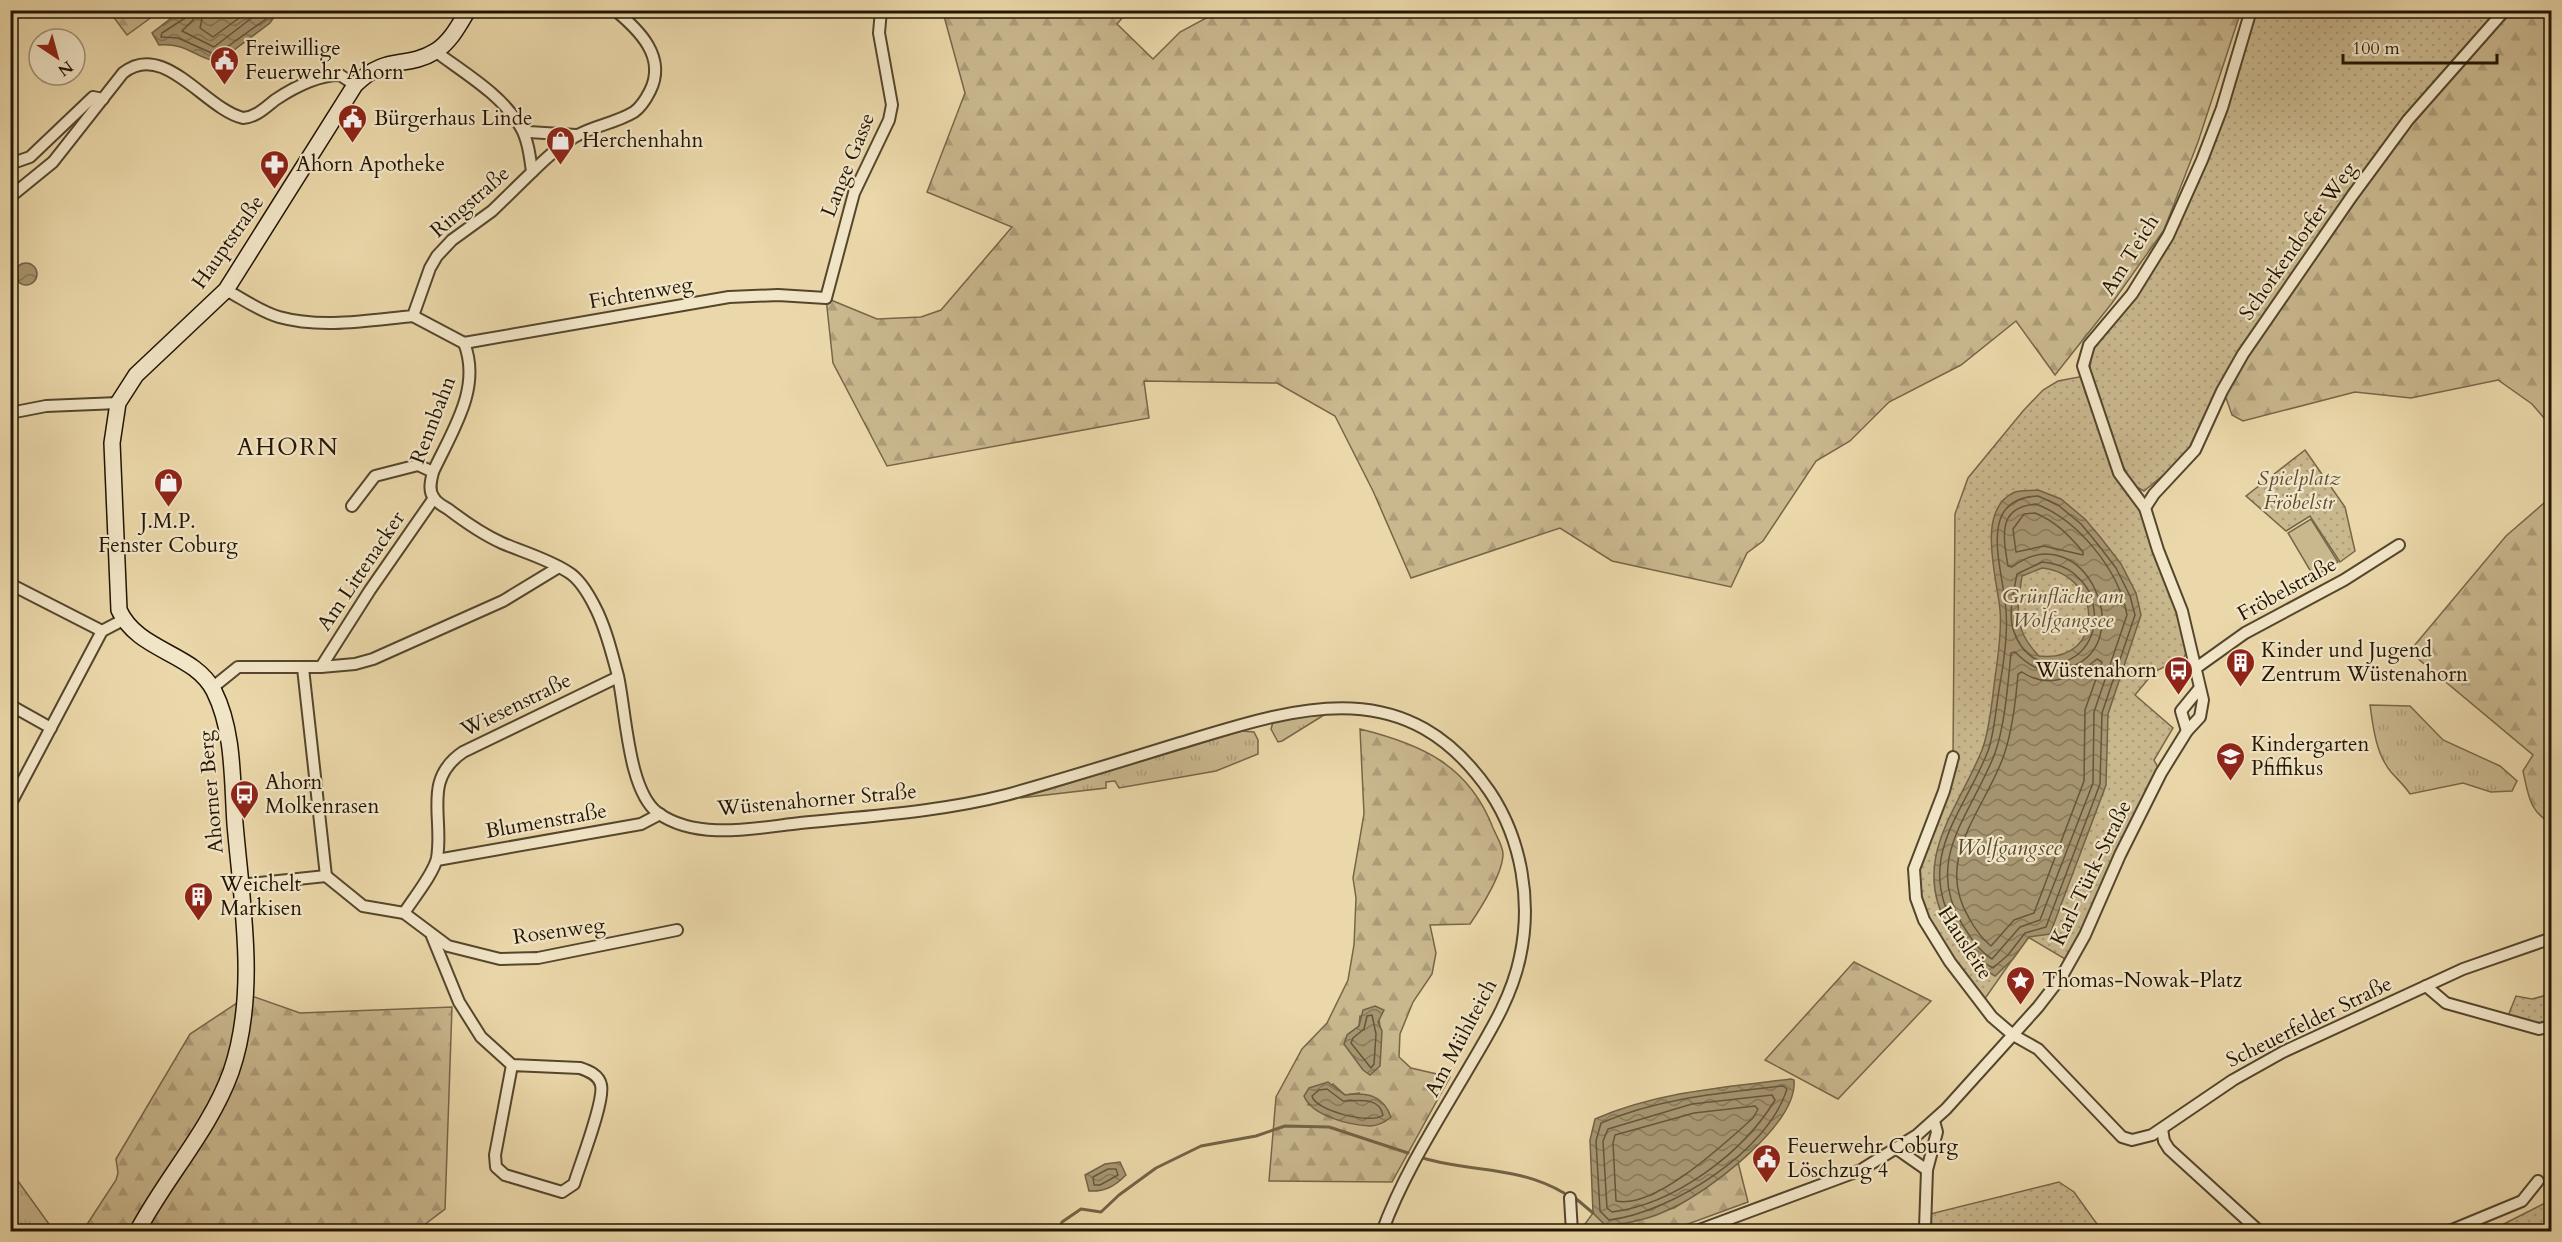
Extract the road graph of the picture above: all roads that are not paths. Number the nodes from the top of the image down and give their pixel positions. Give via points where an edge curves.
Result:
1 (468, 10) edge
2 (615, 10) edge
3 (881, 10) edge
4 (2251, 10) edge
5 (2505, 10) edge
6 (435, 51) junction
7 (355, 85) junction
8 (103, 99) junction
9 (521, 127) junction
10 (577, 135) junction
11 (10, 164) edge
12 (532, 172) junction
13 (10, 197) edge
14 (226, 290) junction
15 (826, 298) joint
16 (413, 316) junction
17 (464, 343) junction
18 (118, 403) junction
19 (10, 413) edge
20 (433, 472) junction
21 (434, 498) junction
22 (352, 506) dead end
23 (2145, 508) junction
24 (2399, 545) dead end
25 (559, 567) junction
26 (10, 584) edge
27 (123, 620) junction
28 (102, 631) junction
29 (321, 667) junction
30 (303, 668) junction
31 (2196, 668) junction
32 (618, 676) junction
33 (212, 688) junction
34 (2199, 689) junction
35 (10, 705) edge
36 (51, 728) junction
37 (2187, 731) junction
38 (1433, 735) joint
39 (1953, 757) dead end
40 (10, 805) edge
41 (660, 814) junction
42 (437, 860) junction
43 (326, 876) junction
44 (240, 885) junction
45 (405, 913) junction
46 (677, 930) dead end
47 (432, 936) junction
48 (2552, 938) edge
49 (2426, 986) junction
50 (2552, 1026) edge
51 (2013, 1035) junction
52 (512, 1065) junction
53 (1934, 1121) junction
54 (2162, 1129) junction
55 (1897, 1149) junction
56 (1927, 1170) junction
57 (2538, 1181) dead end
58 (1570, 1198) dead end
59 (1925, 1228) dead end
60 (137, 1232) edge
61 (1382, 1232) edge
62 (1572, 1232) edge
63 (1694, 1232) edge
64 (2260, 1232) edge
65 (2447, 1232) edge

1 - 6 street, Hauptstraße via 455,32
2 - 10 street, Ringstraße via 650,47 656,61 652,88 632,113
3 - 15 street, Lange Gasse via 879,33 892,105 889,120 854,192
4 - 23 street, Am Teich via 2222,108 2168,236 2132,294 2085,354 2084,376 2119,473
5 - 23 street, Schorkendorfer Weg via 2408,120 2352,196 2243,354 2195,450
6 - 7 street, Hauptstraße via 375,68
6 - 9 street, Ringstraße via 494,96
7 - 8 street via 340,75 318,79 243,118 167,70 144,63 123,73
7 - 14 street, Hauptstraße
8 - 11 street via 93,97 30,157
8 - 13 street via 53,162
9 - 10 street, Ringstraße via 529,132
9 - 12 street, Ringstraße
10 - 12 street, Ringstraße
12 - 16 street, Ringstraße via 520,187 437,256
14 - 16 street via 279,317 332,322
14 - 18 street, Hauptstraße via 136,375
15 - 17 street, Fichtenweg via 729,297
16 - 17 street
17 - 20 street, Rennbahn via 472,369 468,395
18 - 19 street via 46,406
18 - 27 street, Hauptstraße via 112,443 117,601
20 - 21 street, Rennbahn via 430,486
20 - 22 street, Am Littenacker via 418,465 375,476
21 - 25 street, Rennbahn via 470,526
21 - 29 street, Am Littenacker
23 - 31 street, Karl-Türk-Straße via 2182,610
24 - 31 street, Fröbelstraße via 2344,580 2261,623
25 - 29 street via 503,601 373,659
25 - 32 street, Wüstenahorner Straße via 575,577 596,608
26 - 28 street
27 - 28 street
27 - 33 street, Ahorner Berg via 144,640 186,665
28 - 36 street
29 - 30 street
30 - 33 street via 238,667
30 - 43 street
31 - 34 street, Karl-Türk-Straße
32 - 41 street, Wüstenahorner Straße via 638,781 644,796
32 - 42 street, Wiesenstraße via 456,756 440,777 437,792
33 - 44 street, Ahorner Berg via 227,725
34 - 37 street, Karl-Türk-Straße via 2204,709
34 - 37 street via 2181,711
35 - 36 street
36 - 40 street
37 - 51 street, Karl-Türk-Straße via 2161,773 2081,943 2062,976
38 - 41 street, Wüstenahorner Straße via 1395,717 1326,706 1273,716 970,804 754,828 698,828
38 - 61 street, Am Mühlteich via 1480,778 1503,815 1521,865 1524,937 1501,1013 1407,1175
39 - 51 street, Hausleite via 1914,869 1916,898 1924,920 1950,963 1992,1017
41 - 42 street, Blumenstraße via 642,824
42 - 45 street
43 - 44 street
43 - 45 street via 363,906
44 - 60 street, Ahorner Berg via 245,977 236,1056 207,1122
45 - 47 street, Rosenweg
46 - 47 street, Rosenweg via 538,958 465,952
47 - 52 street via 470,1022
48 - 49 street, Scheuerfelder Straße
49 - 50 street, Scheuerfelder Straße via 2446,1003 2539,1029
49 - 54 street, Scheuerfelder Straße via 2269,1059
51 - 53 street, Karl-Türk-Straße
51 - 54 street, Scheuerfelder Straße via 2038,1049 2114,1132 2142,1139
52 - 52 street via 580,1068 591,1072 602,1085 574,1184 562,1192 505,1175 496,1167
53 - 55 street, Karl-Türk-Straße
53 - 56 street via 1937,1132
54 - 64 street via 2163,1141 2169,1149
55 - 56 street
55 - 63 street, Karl-Türk-Straße via 1848,1177
56 - 59 street
57 - 65 street via 2522,1201
58 - 62 street

